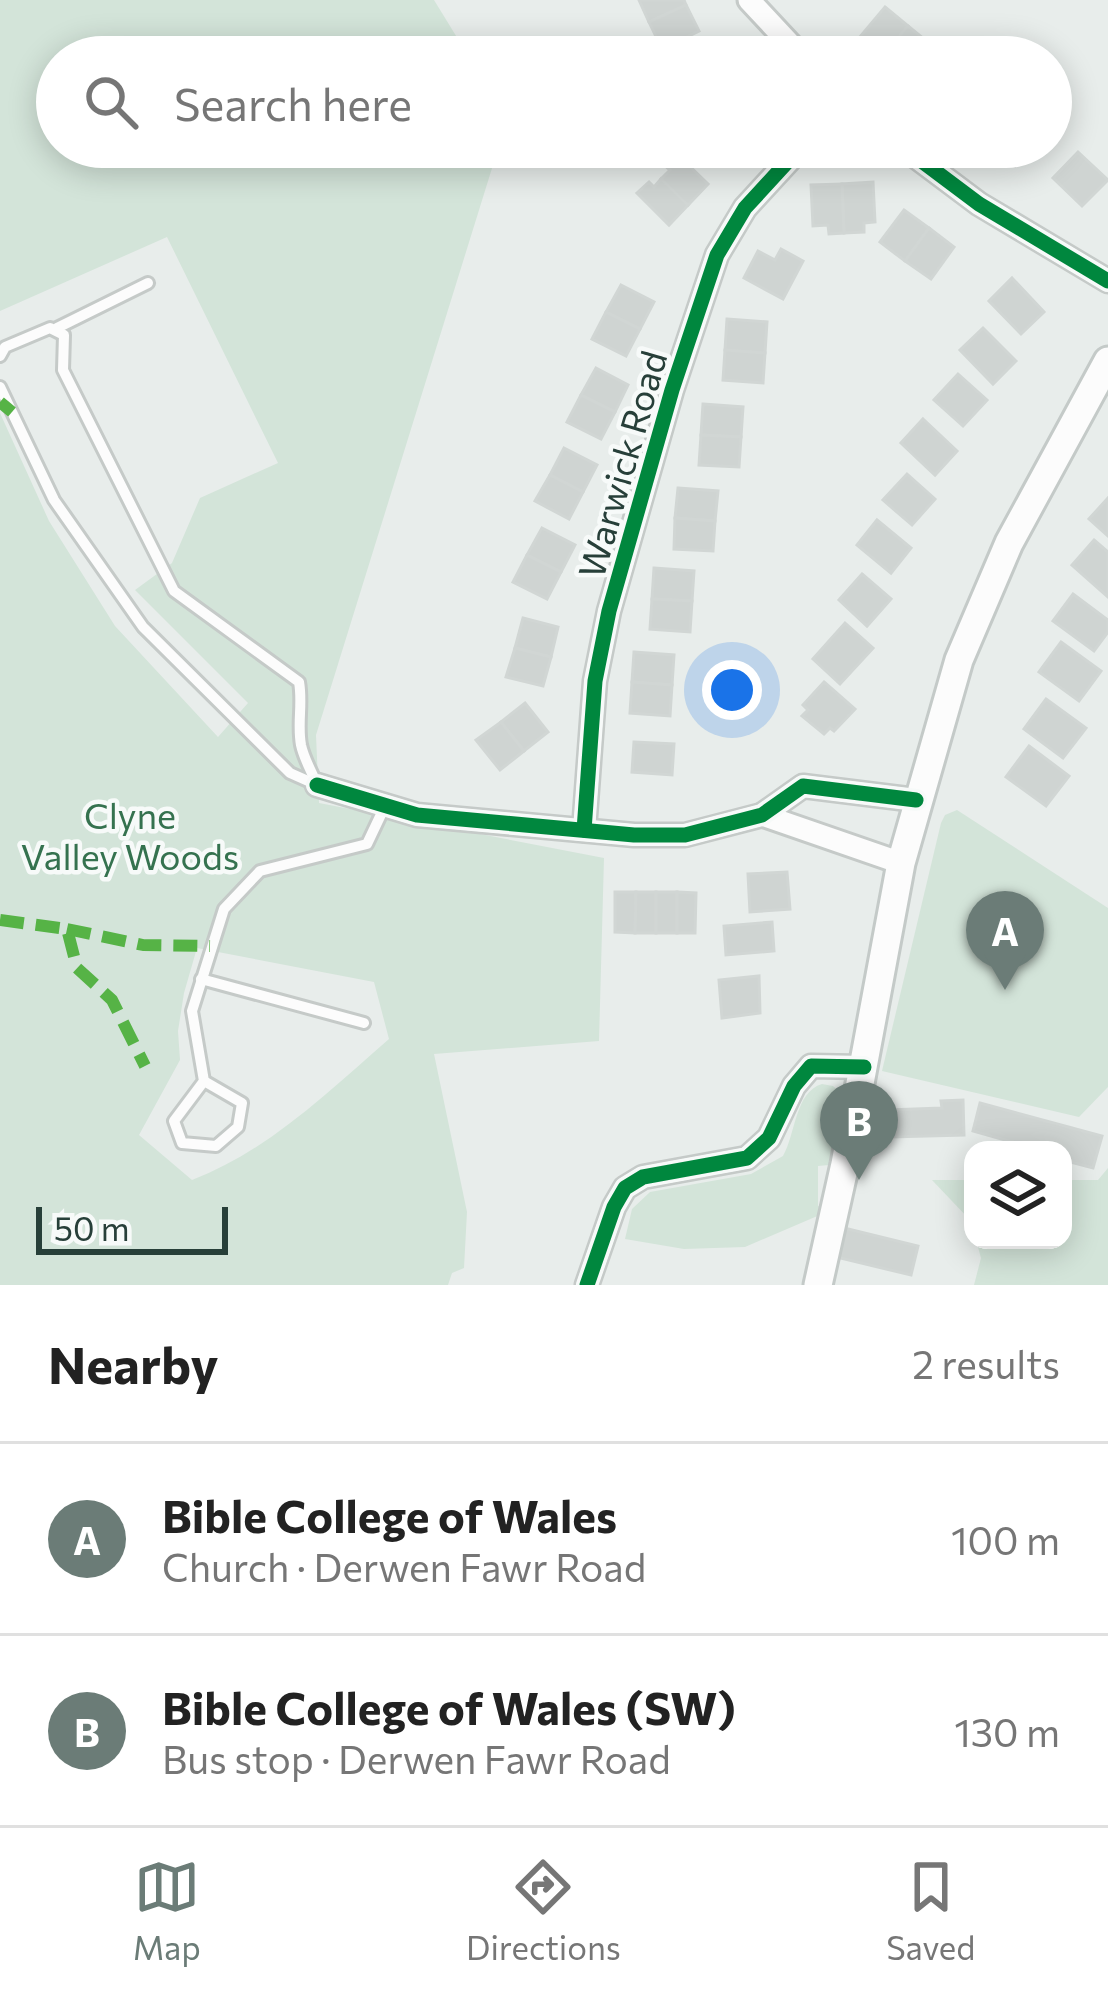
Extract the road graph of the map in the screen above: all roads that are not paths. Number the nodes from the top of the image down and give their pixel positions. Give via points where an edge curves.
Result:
1 (748, 0) edge
2 (782, 36) edge
3 (782, 168) edge
4 (931, 168) edge
5 (1108, 280) edge
6 (148, 283) dead end
7 (57, 328) junction
8 (0, 356) edge
9 (1108, 361) edge
10 (0, 387) edge
11 (317, 785) junction
12 (916, 800) junction
13 (385, 806) junction
14 (762, 815) junction
15 (584, 830) junction
16 (902, 862) junction
17 (201, 979) junction
18 (364, 1023) dead end
19 (864, 1067) junction
20 (204, 1082) junction
21 (587, 1285) edge
22 (818, 1285) edge

1 - 2 street
3 - 15 street, Warwick Road via 717,254 672,390 609,610
4 - 5 street
6 - 7 lane
7 - 8 lane
7 - 11 lane via 63,370 174,591 299,682 302,748
9 - 12 main road via 1009,543 959,661
10 - 11 lane via 54,500 143,627 290,773
11 - 13 street
12 - 14 street via 803,787
12 - 16 main road
13 - 15 street
13 - 17 lane via 367,844 260,871 224,909
14 - 15 street via 685,835
14 - 16 street
16 - 19 main road
17 - 18 lane
17 - 20 lane via 192,1011
19 - 21 street via 812,1066 769,1138 747,1159 643,1177 626,1188
19 - 22 main road
20 - 20 lane via 174,1121 182,1143 216,1146 238,1127 242,1103

